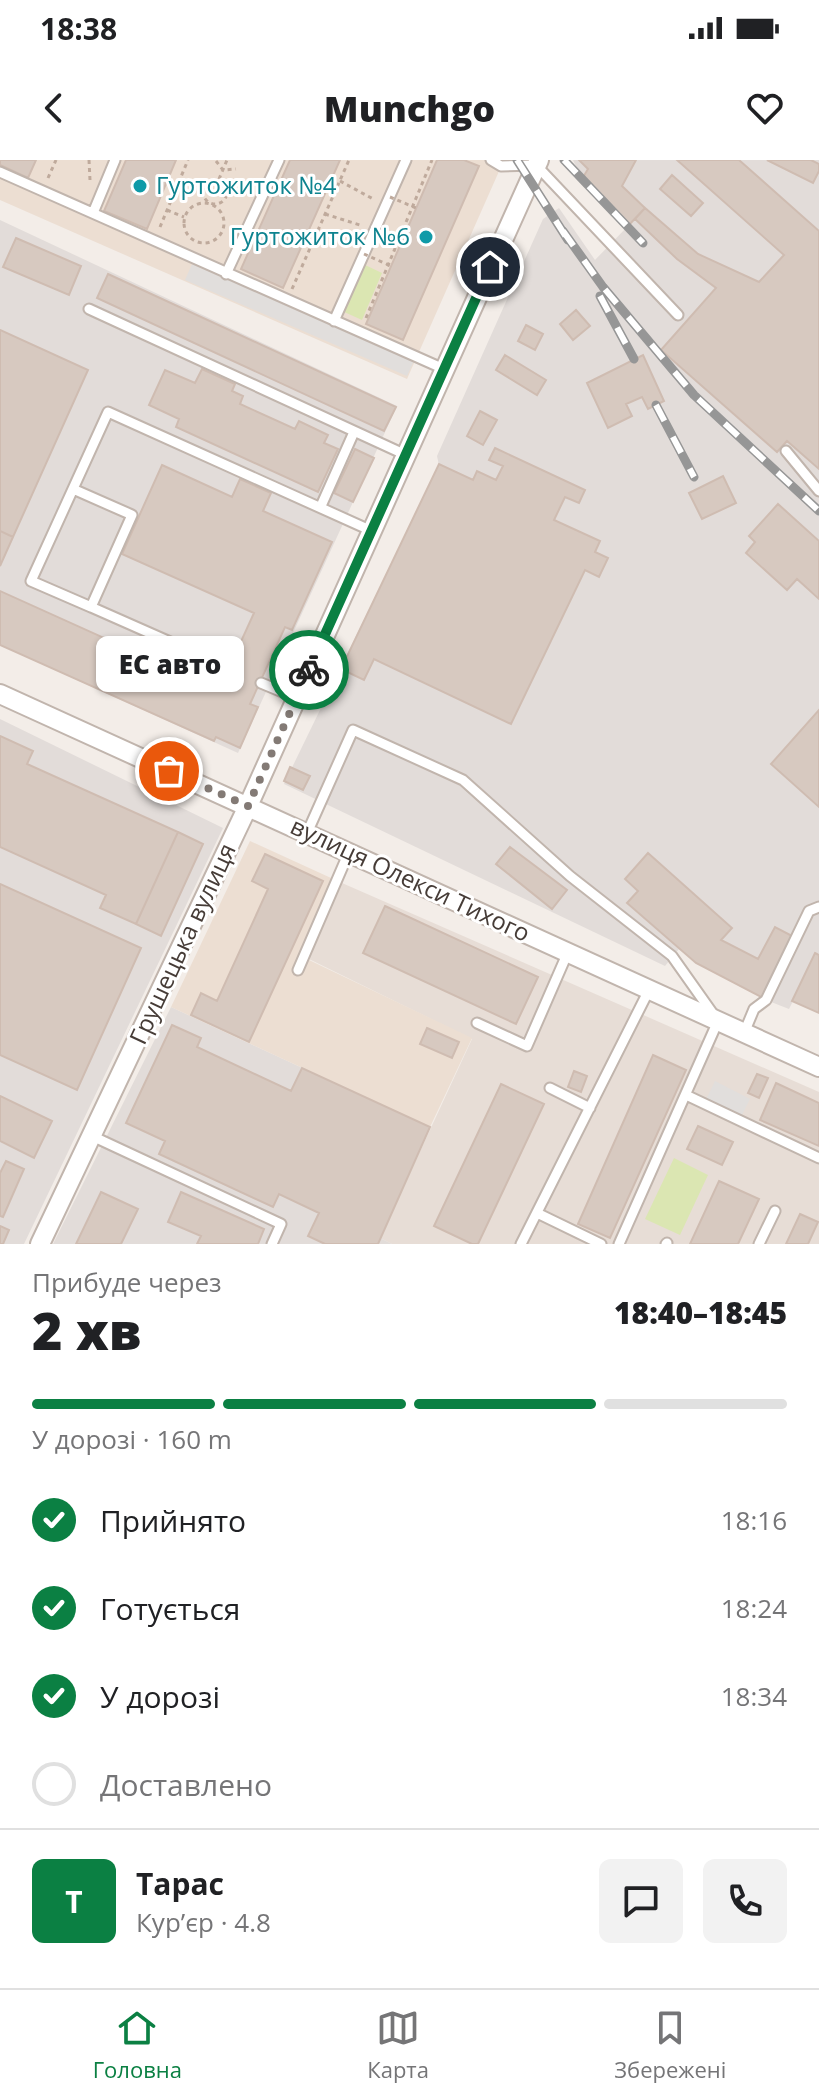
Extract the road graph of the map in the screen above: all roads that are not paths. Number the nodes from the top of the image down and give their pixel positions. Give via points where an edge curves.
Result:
1 (115, 160) edge
2 (279, 160) edge
3 (406, 160) edge
4 (491, 160) edge
5 (537, 163) edge
6 (0, 172) edge
7 (93, 213) junction
8 (226, 274) junction
9 (89, 309) dead end
10 (678, 315) dead end
11 (334, 321) junction
12 (444, 369) junction
13 (354, 432) junction
14 (786, 451) dead end
15 (406, 455) junction
16 (73, 489) junction
17 (819, 491) edge
18 (321, 506) junction
19 (372, 531) junction
20 (91, 607) junction
21 (229, 668) dead end
22 (261, 683) dead end
23 (0, 694) edge
24 (297, 698) junction
25 (248, 806) junction
26 (307, 833) junction
27 (349, 852) junction
28 (819, 907) edge
29 (568, 952) junction
30 (298, 970) dead end
31 (649, 990) junction
32 (718, 1021) junction
33 (477, 1023) dead end
34 (744, 1033) junction
35 (819, 1067) edge
36 (550, 1088) dead end
37 (686, 1095) junction
38 (590, 1108) junction
39 (92, 1136) junction
40 (819, 1158) edge
41 (775, 1211) dead end
42 (537, 1213) junction
43 (40, 1244) edge
44 (272, 1244) edge
45 (521, 1244) edge
46 (601, 1244) edge
47 (619, 1244) edge
48 (759, 1244) edge

1 - 7 lane
2 - 8 lane
3 - 11 lane
4 - 5 lane via 501,166
5 - 10 lane
5 - 12 street, Грушецька вулиця
6 - 7 lane
7 - 8 lane
8 - 11 lane
9 - 13 lane
11 - 12 lane
12 - 15 street, Грушецька вулиця
13 - 15 lane
13 - 18 lane
14 - 17 lane
15 - 19 street, Грушецька вулиця
16 - 18 lane via 108,412
16 - 20 lane via 132,515
16 - 20 lane via 31,581
18 - 19 lane
19 - 24 street, Грушецька вулиця
20 - 21 lane
22 - 24 lane
23 - 25 street, вулиця Олекси Тихого
24 - 25 street, Грушецька вулиця
25 - 26 street, вулиця Олекси Тихого
25 - 39 street, Грушецька вулиця
26 - 27 street, вулиця Олекси Тихого
26 - 32 lane via 353,730 463,780 570,876 672,956
27 - 29 street, вулиця Олекси Тихого
27 - 30 lane
28 - 34 lane via 809,911
29 - 31 street, вулиця Олекси Тихого
29 - 33 lane via 527,1046
31 - 32 street, вулиця Олекси Тихого
31 - 38 lane
32 - 34 street, вулиця Олекси Тихого
32 - 37 lane
34 - 35 street, вулиця Олекси Тихого
36 - 38 lane
37 - 40 lane
37 - 47 lane
38 - 42 lane
39 - 43 street, Грушецька вулиця
39 - 44 lane via 281,1224
41 - 48 lane
42 - 45 lane
42 - 46 lane

